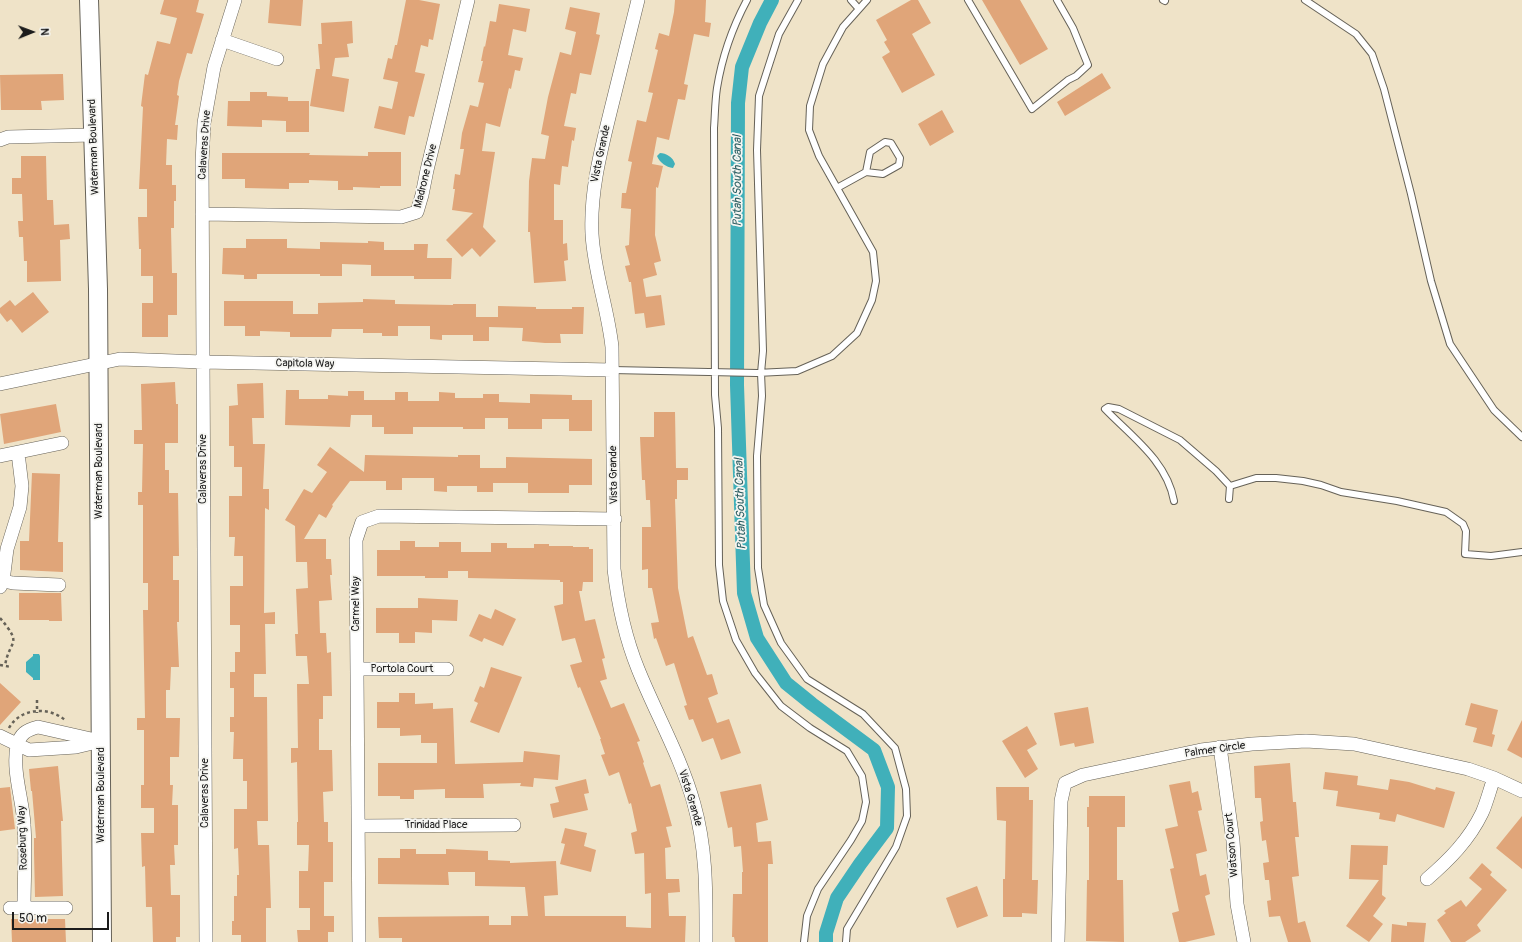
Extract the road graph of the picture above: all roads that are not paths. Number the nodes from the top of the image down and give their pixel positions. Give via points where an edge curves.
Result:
1 (88, 0) edge
2 (235, 0) edge
3 (468, 0) edge
4 (638, 0) edge
5 (747, 0) edge
6 (798, 0) edge
7 (851, 0) edge
8 (867, 0) edge
9 (968, 0) edge
10 (1057, 0) edge
11 (1305, 0) edge
12 (859, 9) junction
13 (222, 40) junction
14 (277, 59) dead end
15 (93, 135) junction
16 (0, 140) edge
17 (866, 172) junction
18 (837, 188) junction
19 (202, 214) junction
20 (203, 362) junction
21 (99, 363) junction
22 (612, 370) junction
23 (714, 372) junction
24 (759, 373) junction
25 (0, 384) edge
26 (1522, 437) edge
27 (62, 443) dead end
28 (18, 453) junction
29 (0, 456) edge
30 (1230, 486) junction
31 (1229, 499) dead end
32 (1174, 501) dead end
33 (615, 519) junction
34 (1522, 552) edge
35 (2, 584) edge
36 (59, 584) dead end
37 (357, 669) junction
38 (447, 669) dead end
39 (0, 736) edge
40 (100, 741) junction
41 (17, 745) junction
42 (1220, 747) junction
43 (1494, 778) junction
44 (1522, 791) edge
45 (514, 825) dead end
46 (358, 826) junction
47 (1427, 879) dead end
48 (10, 908) dead end
49 (24, 908) junction
50 (66, 908) dead end
51 (102, 942) edge
52 (206, 942) edge
53 (359, 942) edge
54 (706, 942) edge
55 (804, 942) edge
56 (846, 942) edge
57 (1058, 942) edge
58 (1244, 942) edge

1 - 15 main road, Waterman Boulevard
2 - 13 street, Calaveras Drive
3 - 19 street, Madrone Drive via 417,212 401,217
4 - 22 street, Vista Grande via 600,156 594,192 592,234 596,266 610,329
5 - 23 lane via 725,51 717,88 714,128
6 - 24 lane via 779,34 758,96 757,150 763,351
7 - 12 lane
8 - 12 lane
9 - 10 lane via 1032,109 1088,65 1073,28
11 - 26 lane via 1356,34 1372,54 1384,89 1431,280 1450,344 1494,410
12 - 18 lane via 843,27 823,64 810,106 809,130
13 - 14 street
13 - 19 street, Calaveras Drive via 214,67 204,123
15 - 16 street via 8,137
15 - 21 main road, Waterman Boulevard
17 - 17 lane via 870,152 885,142 891,143 900,158 899,165 883,174
17 - 18 lane
18 - 24 lane via 873,252 876,281 872,300 857,332 832,356 797,371
19 - 20 street, Calaveras Drive
20 - 21 street, Capitola Way via 120,359
20 - 22 street, Capitola Way
20 - 52 street, Calaveras Drive
21 - 25 street, Capitola Way
21 - 40 main road, Waterman Boulevard
22 - 23 lane
22 - 33 street, Vista Grande
23 - 24 lane
23 - 55 lane via 718,428 719,565 723,601 736,640 755,673 781,706 847,751 862,776 866,802 862,821 818,889 807,916
24 - 56 lane via 762,396 758,456 758,568 764,605 781,643 807,679 863,714 895,748 906,789 907,816 896,847 847,929
27 - 28 street
28 - 29 street
28 - 35 street via 22,486 20,507 7,549
30 - 31 lane
30 - 32 lane via 1180,440 1119,409 1105,409 1148,451 1172,489
30 - 34 lane via 1256,478 1303,481 1341,492 1439,510 1454,516 1463,524 1466,531 1465,554 1491,556
33 - 37 street, Carmel Way via 378,516 362,522 356,540
33 - 54 street, Vista Grande via 614,569 627,638 681,767 694,802 703,841
35 - 36 street
37 - 38 street, Portola Court
37 - 46 street, Carmel Way
39 - 41 street
40 - 41 street via 76,747 29,750
40 - 41 street via 38,727 23,733
40 - 51 main road, Waterman Boulevard
41 - 49 street, Roseburg Way via 16,761 24,825
42 - 43 street, Palmer Circle via 1306,741 1354,744 1468,768
42 - 57 street, Palmer Circle via 1082,775 1065,783 1061,801
42 - 58 street, Watson Court via 1233,840 1237,904
43 - 44 street, Palmer Circle
43 - 47 street via 1482,813 1466,839 1449,860
45 - 46 street, Trinidad Place
46 - 53 street, Carmel Way
48 - 49 street
49 - 50 street

